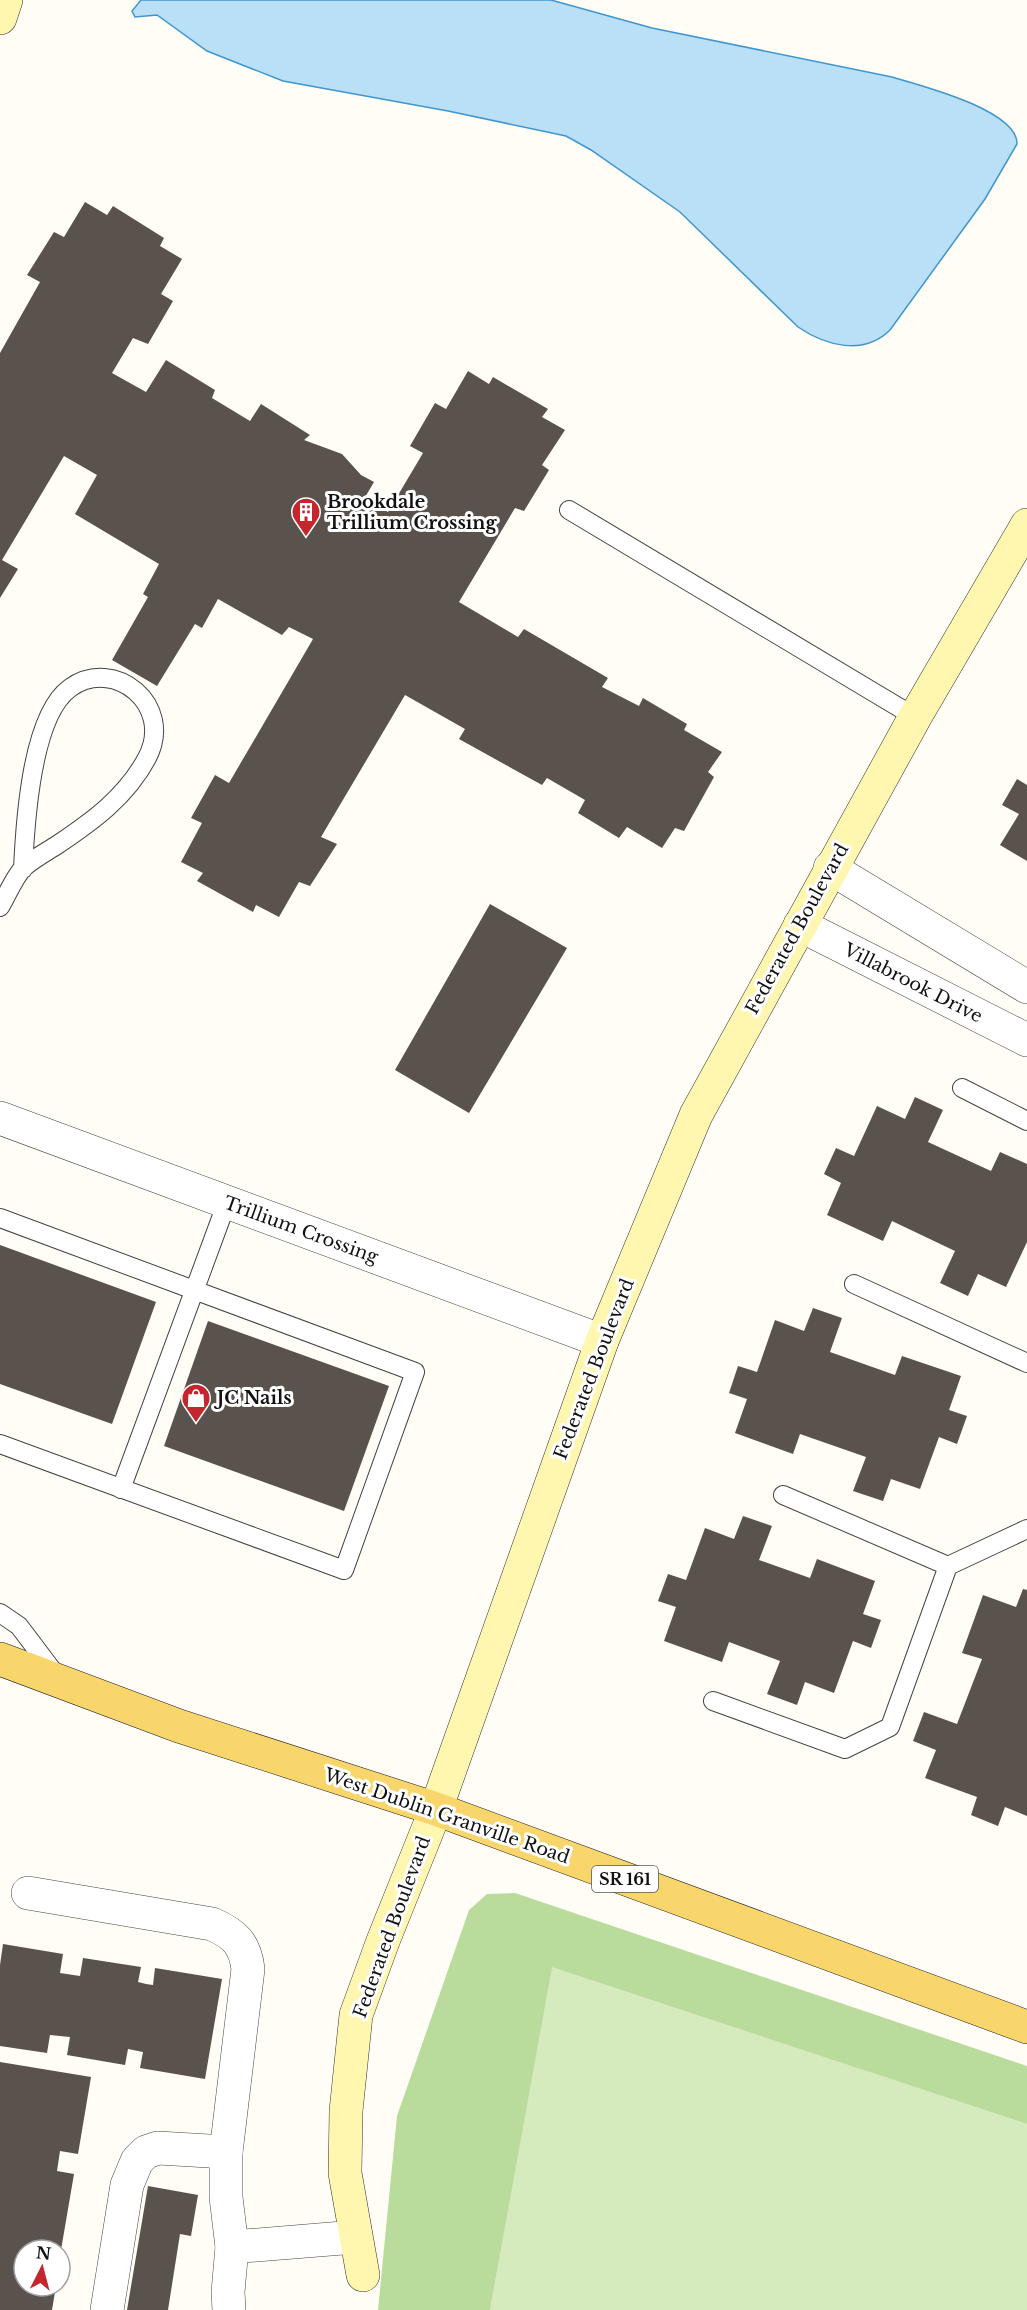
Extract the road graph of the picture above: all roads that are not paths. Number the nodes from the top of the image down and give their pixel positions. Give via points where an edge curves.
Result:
1 (6, 0) edge
2 (0, 18) edge
3 (569, 510) dead end
4 (1027, 525) edge
5 (915, 717) junction
6 (830, 868) junction
7 (23, 869) junction
8 (0, 907) edge
9 (800, 925) junction
10 (1027, 987) edge
11 (1027, 1041) edge
12 (962, 1088) dead end
13 (0, 1118) edge
14 (1027, 1121) edge
15 (227, 1202) junction
16 (0, 1218) edge
17 (854, 1284) dead end
18 (193, 1289) junction
19 (602, 1341) junction
20 (1027, 1363) edge
21 (0, 1444) edge
22 (121, 1489) junction
23 (783, 1495) dead end
24 (1027, 1529) edge
25 (948, 1566) junction
26 (0, 1613) edge
27 (0, 1659) edge
28 (61, 1682) junction
29 (713, 1701) dead end
30 (436, 1809) junction
31 (28, 1893) dead end
32 (1027, 2027) edge
33 (225, 2152) junction
34 (355, 2237) junction
35 (232, 2247) junction
36 (363, 2276) dead end
37 (107, 2310) edge
38 (229, 2310) edge

1 - 2 main road
3 - 5 lane
4 - 5 main road, Federated Boulevard
5 - 6 main road, Federated Boulevard
6 - 9 main road, Federated Boulevard
6 - 10 street
7 - 7 lane via 103,814 148,757 155,722 150,706 128,685 106,678 88,679 69,688 56,706 33,767
7 - 8 lane
9 - 11 street, Villabrook Drive
9 - 19 main road, Federated Boulevard via 696,1115
12 - 14 lane
13 - 15 street, Trillium Crossing
15 - 18 lane
15 - 19 street, Trillium Crossing
16 - 18 lane
17 - 20 lane
18 - 22 lane
18 - 22 lane via 415,1372 348,1559 344,1570
19 - 30 main road, Federated Boulevard
21 - 22 lane
23 - 25 lane
24 - 25 lane
25 - 29 lane via 890,1727 845,1749
26 - 28 lane via 19,1626
27 - 28 main road, West Dublin Granville Road / SR 161
28 - 30 main road, West Dublin Granville Road / SR 161 via 179,1726
30 - 32 main road, West Dublin Granville Road / SR 161
30 - 34 main road, Federated Boulevard via 356,2015 345,2140 345,2173
31 - 33 street via 213,1924 239,1940 248,1969
33 - 35 street
33 - 37 street via 158,2148 137,2161 127,2185
34 - 35 street
34 - 36 main road, Federated Boulevard
35 - 38 street

